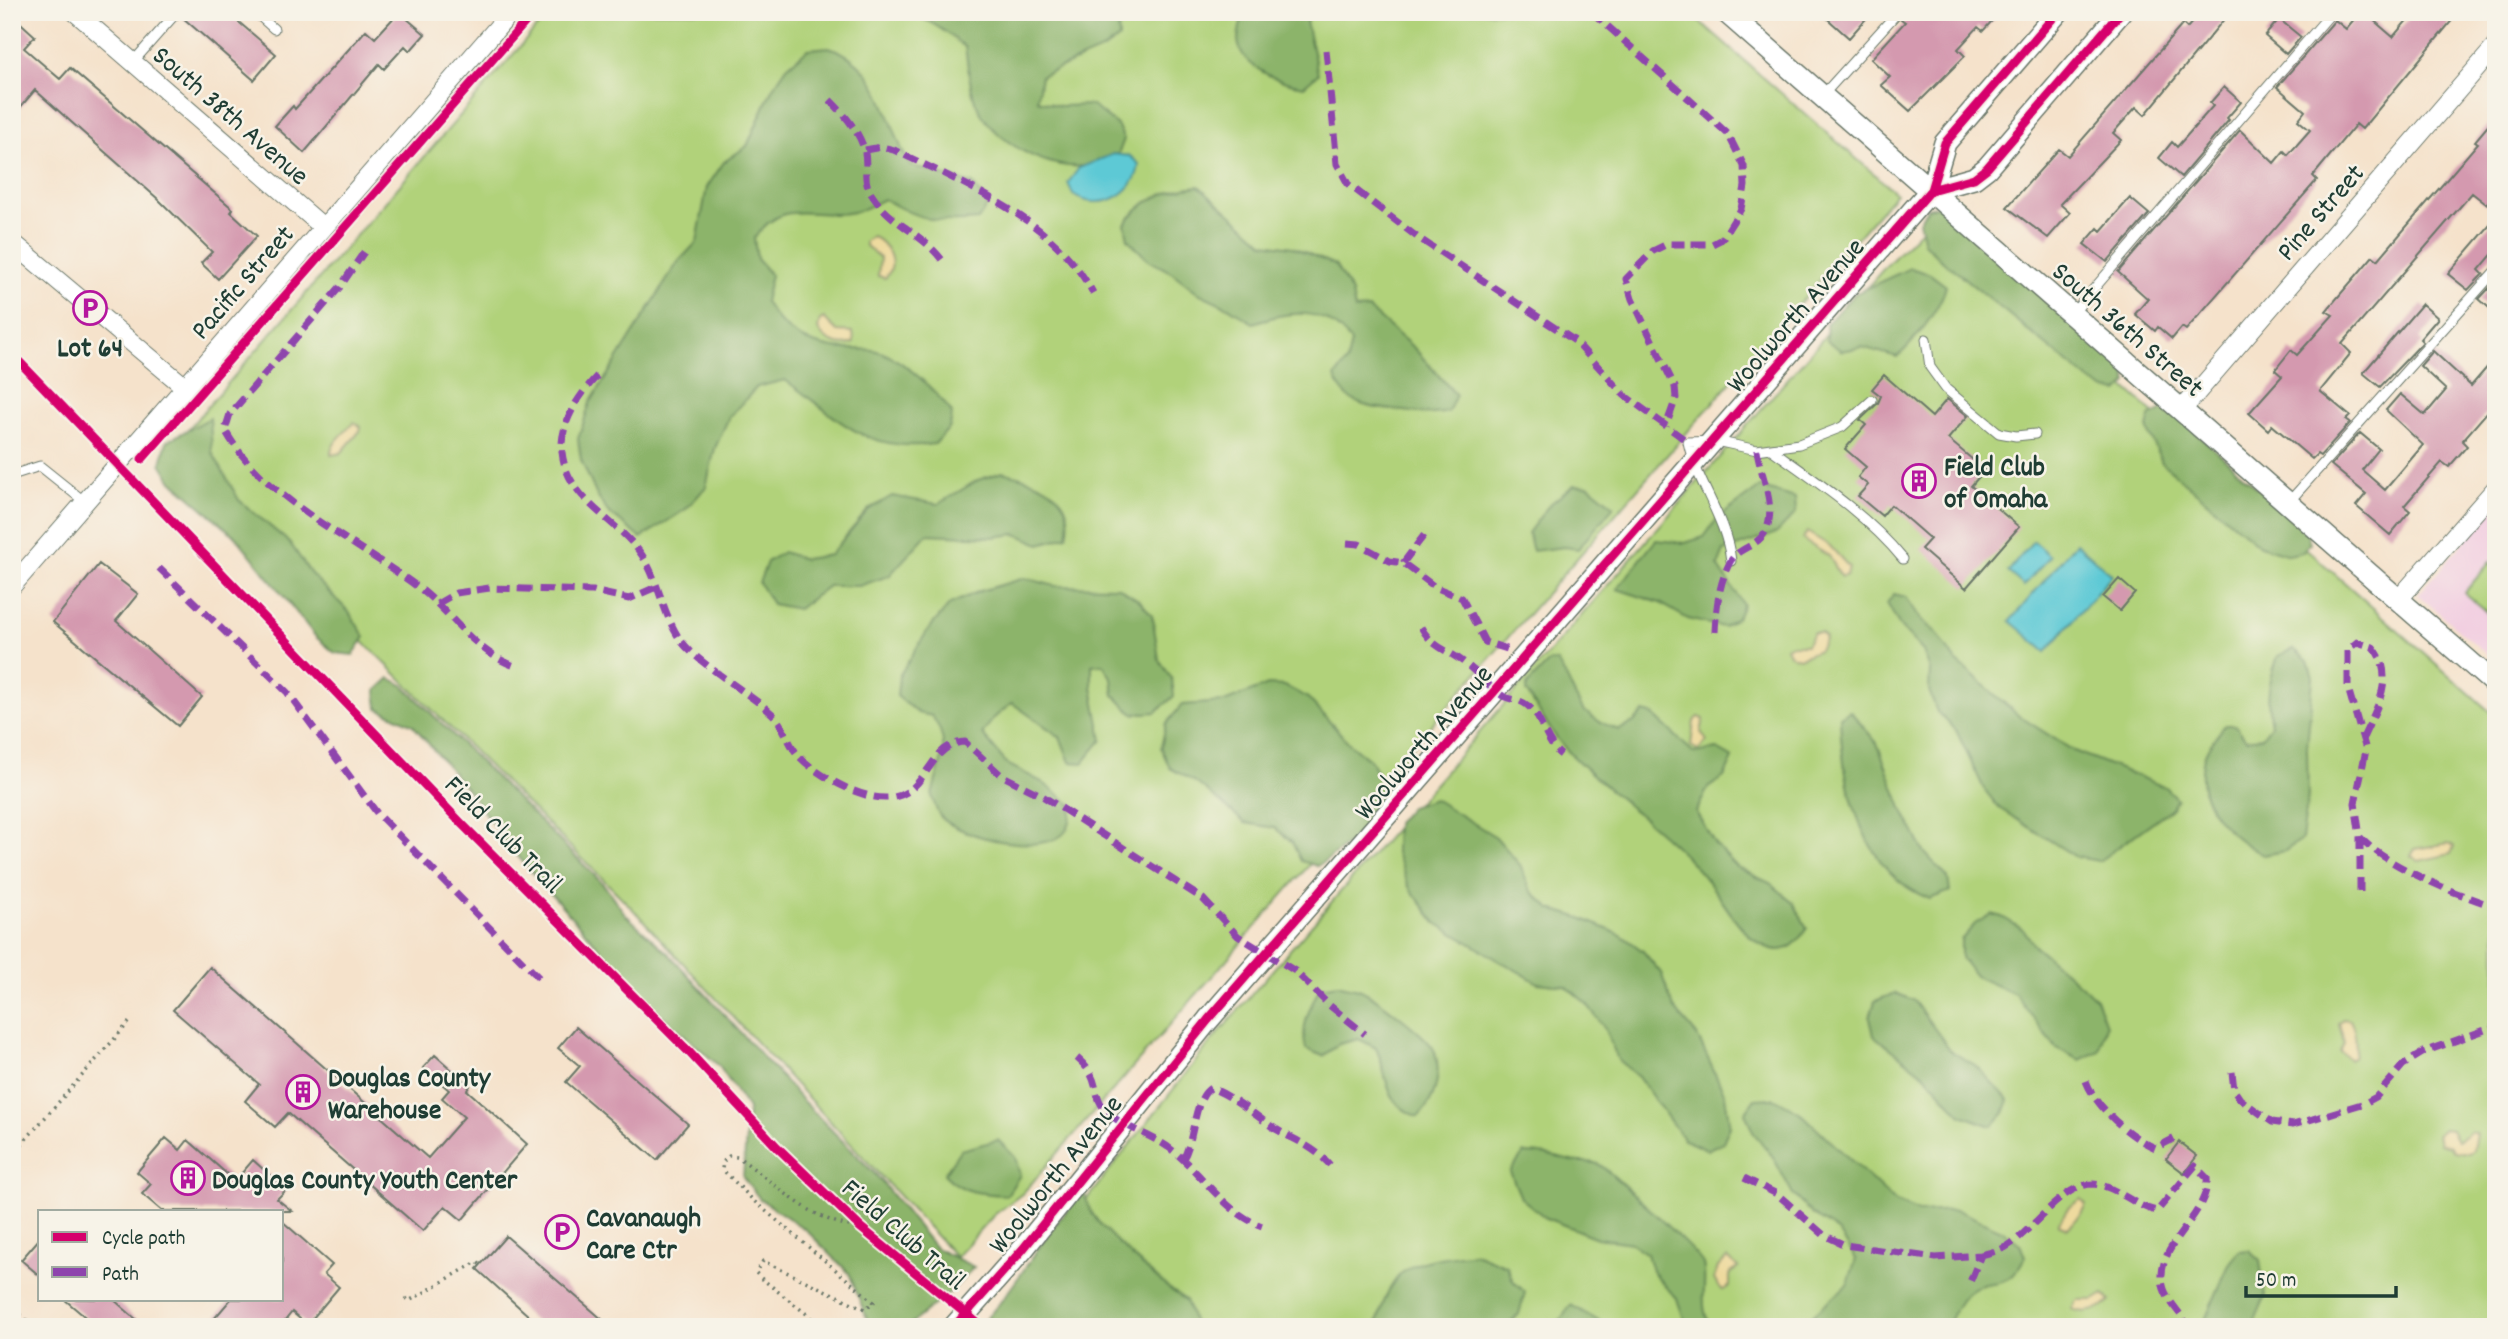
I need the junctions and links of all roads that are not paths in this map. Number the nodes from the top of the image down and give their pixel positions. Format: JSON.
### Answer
{"nodes":[{"id":1,"x":75,"y":12,"type":"edge"},
{"id":2,"x":177,"y":12,"type":"edge"},
{"id":3,"x":255,"y":12,"type":"edge"},
{"id":4,"x":510,"y":12,"type":"edge"},
{"id":5,"x":1726,"y":12,"type":"edge"},
{"id":6,"x":1898,"y":12,"type":"edge"},
{"id":7,"x":2058,"y":12,"type":"edge"},
{"id":8,"x":2121,"y":12,"type":"edge"},
{"id":9,"x":2332,"y":12,"type":"edge"},
{"id":10,"x":274,"y":29,"type":"dead end"},
{"id":11,"x":2496,"y":46,"type":"edge"},
{"id":12,"x":133,"y":62,"type":"junction"},
{"id":13,"x":1822,"y":96,"type":"junction"},
{"id":14,"x":1931,"y":190,"type":"junction"},
{"id":15,"x":323,"y":227,"type":"junction"},
{"id":16,"x":12,"y":242,"type":"edge"},
{"id":17,"x":2496,"y":270,"type":"edge"},
{"id":18,"x":2072,"y":314,"type":"junction"},
{"id":19,"x":1926,"y":339,"type":"dead end"},
{"id":20,"x":185,"y":387,"type":"junction"},
{"id":21,"x":1872,"y":400,"type":"dead end"},
{"id":22,"x":2181,"y":411,"type":"junction"},
{"id":23,"x":2035,"y":434,"type":"dead end"},
{"id":24,"x":1716,"y":441,"type":"junction"},
{"id":25,"x":1771,"y":449,"type":"junction"},
{"id":26,"x":1693,"y":466,"type":"junction"},
{"id":27,"x":12,"y":475,"type":"edge"},
{"id":28,"x":2496,"y":488,"type":"edge"},
{"id":29,"x":85,"y":502,"type":"junction"},
{"id":30,"x":2287,"y":504,"type":"junction"},
{"id":31,"x":1903,"y":559,"type":"dead end"},
{"id":32,"x":1731,"y":561,"type":"dead end"},
{"id":33,"x":12,"y":586,"type":"edge"},
{"id":34,"x":2398,"y":600,"type":"junction"},
{"id":35,"x":2496,"y":685,"type":"edge"},
{"id":36,"x":954,"y":1327,"type":"edge"}],
"edges":[{"from":1,"to":12,"type":"street","name":"South 38th Avenue"},
{"from":2,"to":12,"type":"lane"},
{"from":3,"to":10,"type":"lane"},
{"from":4,"to":15,"type":"street","name":"Pacific Street"},
{"from":5,"to":13,"type":"street","name":"South 36th Street"},
{"from":6,"to":13,"type":"lane"},
{"from":7,"to":14,"type":"street","name":"Woolworth Avenue"},
{"from":8,"to":14,"type":"street"},
{"from":9,"to":18,"type":"lane"},
{"from":11,"to":22,"type":"street","name":"Pine Street"},
{"from":12,"to":15,"type":"street","name":"South 38th Avenue"},
{"from":13,"to":14,"type":"street","name":"South 36th Street"},
{"from":14,"to":18,"type":"street","name":"South 36th Street"},
{"from":14,"to":24,"type":"street","name":"Woolworth Avenue"},
{"from":15,"to":20,"type":"street","name":"Pacific Street"},
{"from":16,"to":20,"type":"street"},
{"from":17,"to":30,"type":"lane"},
{"from":18,"to":22,"type":"street","name":"South 36th Street"},
{"from":19,"to":23,"type":"lane"},
{"from":20,"to":29,"type":"street","name":"Pacific Street"},
{"from":21,"to":25,"type":"lane"},
{"from":22,"to":30,"type":"street","name":"South 36th Street"},
{"from":24,"to":25,"type":"lane"},
{"from":24,"to":26,"type":"street","name":"Woolworth Avenue"},
{"from":25,"to":31,"type":"lane"},
{"from":26,"to":32,"type":"lane"},
{"from":26,"to":36,"type":"street","name":"Woolworth Avenue"},
{"from":27,"to":29,"type":"lane"},
{"from":28,"to":34,"type":"street"},
{"from":29,"to":33,"type":"street","name":"Pacific Street"},
{"from":30,"to":34,"type":"street","name":"South 36th Street"},
{"from":34,"to":35,"type":"street","name":"South 36th Street"}]}
